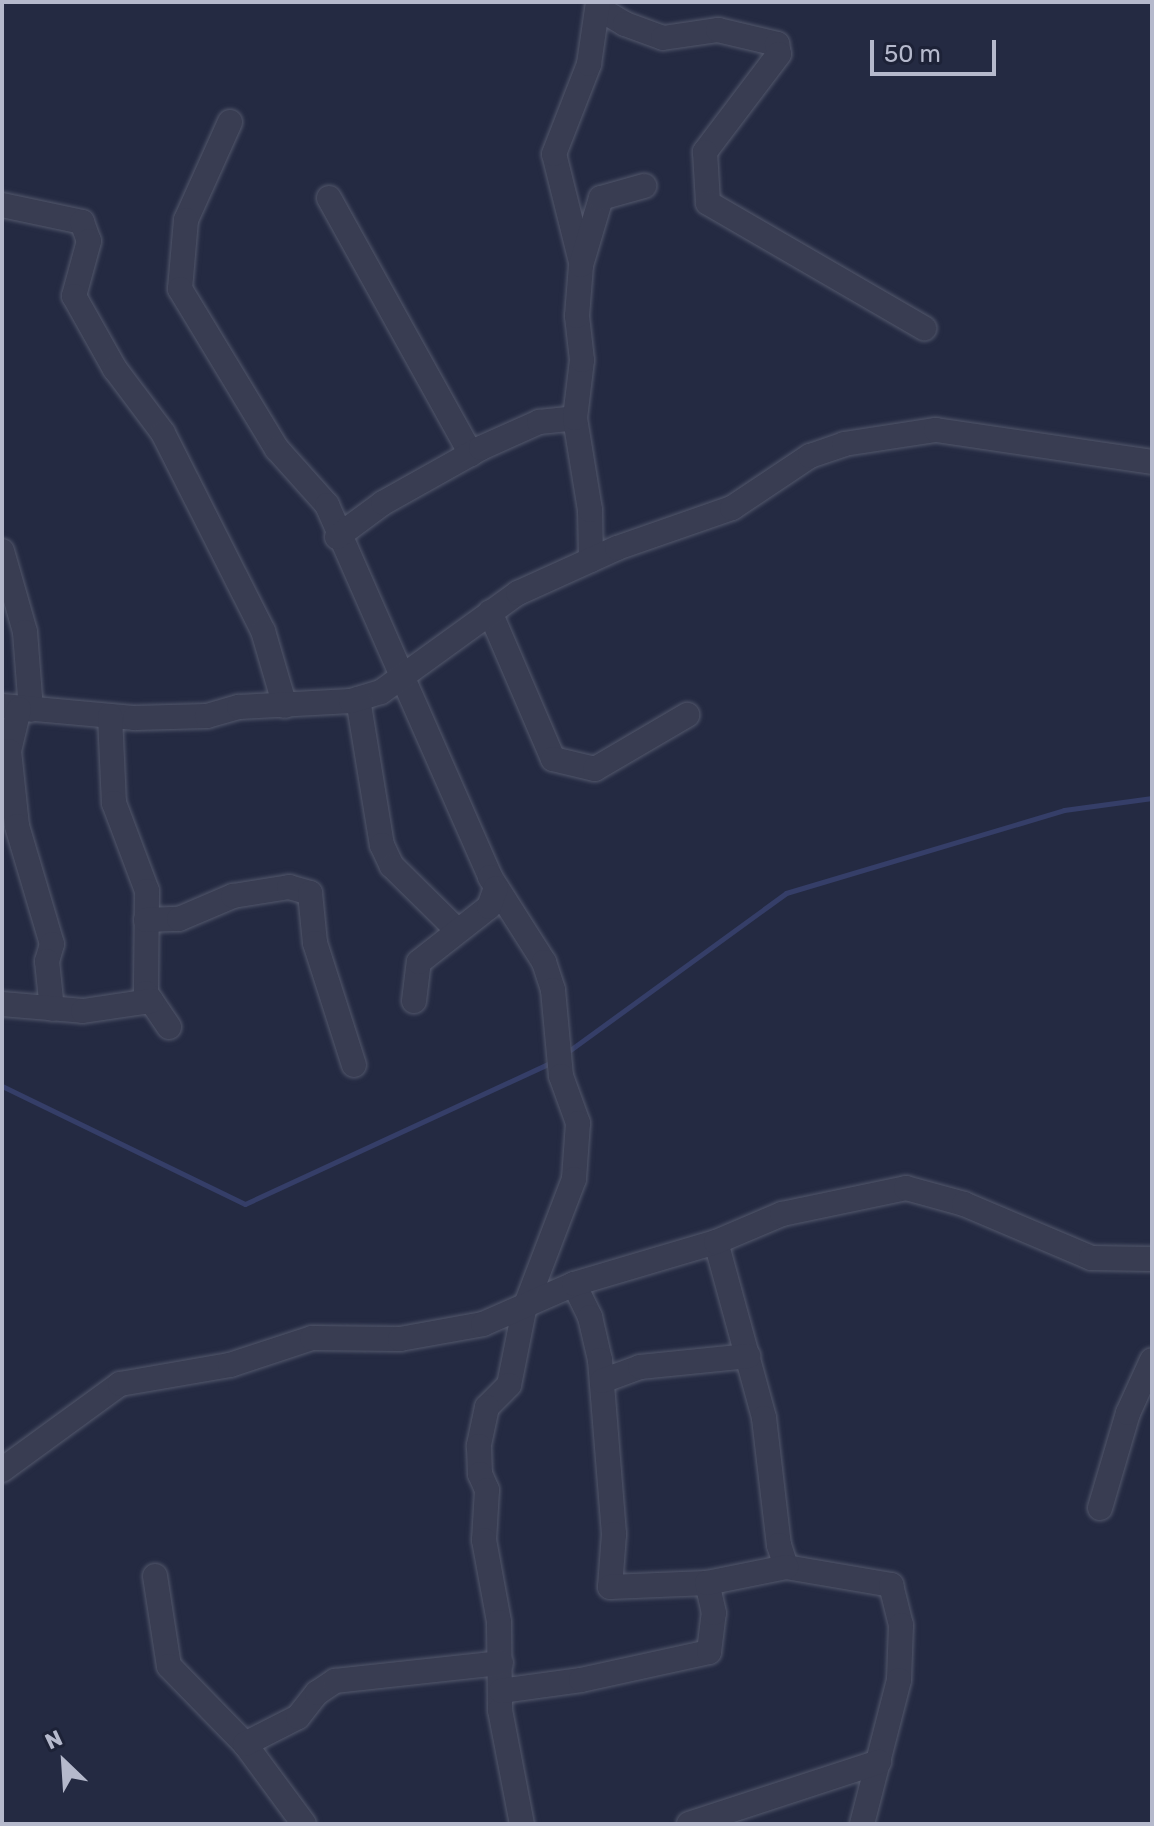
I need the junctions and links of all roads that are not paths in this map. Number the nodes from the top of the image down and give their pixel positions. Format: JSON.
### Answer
{"nodes":[{"id":1,"x":599,"y":2,"type":"edge"},
{"id":2,"x":230,"y":122,"type":"dead end"},
{"id":3,"x":644,"y":186,"type":"dead end"},
{"id":4,"x":329,"y":198,"type":"dead end"},
{"id":5,"x":2,"y":205,"type":"edge"},
{"id":6,"x":581,"y":265,"type":"junction"},
{"id":7,"x":924,"y":328,"type":"dead end"},
{"id":8,"x":575,"y":418,"type":"junction"},
{"id":9,"x":471,"y":454,"type":"junction"},
{"id":10,"x":1152,"y":462,"type":"edge"},
{"id":11,"x":337,"y":537,"type":"junction"},
{"id":12,"x":2,"y":551,"type":"edge"},
{"id":13,"x":591,"y":560,"type":"junction"},
{"id":14,"x":490,"y":612,"type":"junction"},
{"id":15,"x":400,"y":677,"type":"junction"},
{"id":16,"x":358,"y":699,"type":"junction"},
{"id":17,"x":285,"y":706,"type":"junction"},
{"id":18,"x":17,"y":709,"type":"edge"},
{"id":19,"x":687,"y":715,"type":"dead end"},
{"id":20,"x":110,"y":716,"type":"junction"},
{"id":21,"x":496,"y":888,"type":"junction"},
{"id":22,"x":146,"y":920,"type":"junction"},
{"id":23,"x":457,"y":930,"type":"junction"},
{"id":24,"x":151,"y":1001,"type":"junction"},
{"id":25,"x":414,"y":1001,"type":"dead end"},
{"id":26,"x":2,"y":1004,"type":"edge"},
{"id":27,"x":52,"y":1009,"type":"junction"},
{"id":28,"x":169,"y":1027,"type":"dead end"},
{"id":29,"x":354,"y":1065,"type":"dead end"},
{"id":30,"x":716,"y":1242,"type":"junction"},
{"id":31,"x":1149,"y":1260,"type":"edge"},
{"id":32,"x":574,"y":1284,"type":"junction"},
{"id":33,"x":524,"y":1310,"type":"junction"},
{"id":34,"x":748,"y":1356,"type":"junction"},
{"id":35,"x":1152,"y":1360,"type":"edge"},
{"id":36,"x":602,"y":1381,"type":"junction"},
{"id":37,"x":2,"y":1470,"type":"edge"},
{"id":38,"x":1100,"y":1508,"type":"dead end"},
{"id":39,"x":786,"y":1567,"type":"junction"},
{"id":40,"x":155,"y":1576,"type":"dead end"},
{"id":41,"x":707,"y":1583,"type":"junction"},
{"id":42,"x":501,"y":1663,"type":"junction"},
{"id":43,"x":501,"y":1691,"type":"junction"},
{"id":44,"x":245,"y":1744,"type":"junction"},
{"id":45,"x":879,"y":1762,"type":"junction"},
{"id":46,"x":304,"y":1824,"type":"edge"},
{"id":47,"x":522,"y":1824,"type":"edge"},
{"id":48,"x":693,"y":1824,"type":"edge"},
{"id":49,"x":862,"y":1824,"type":"edge"}],
"edges":[{"from":1,"to":6,"type":"street"},
{"from":1,"to":7,"type":"street"},
{"from":2,"to":11,"type":"street"},
{"from":3,"to":6,"type":"street"},
{"from":4,"to":9,"type":"street"},
{"from":5,"to":17,"type":"street"},
{"from":6,"to":8,"type":"street"},
{"from":8,"to":9,"type":"street"},
{"from":8,"to":13,"type":"street"},
{"from":9,"to":11,"type":"street"},
{"from":10,"to":13,"type":"street"},
{"from":11,"to":15,"type":"street"},
{"from":12,"to":18,"type":"street"},
{"from":13,"to":14,"type":"street"},
{"from":14,"to":15,"type":"street"},
{"from":14,"to":19,"type":"street"},
{"from":15,"to":16,"type":"street"},
{"from":15,"to":21,"type":"street"},
{"from":16,"to":17,"type":"street"},
{"from":16,"to":23,"type":"street"},
{"from":17,"to":20,"type":"street"},
{"from":18,"to":20,"type":"street"},
{"from":18,"to":27,"type":"street"},
{"from":20,"to":22,"type":"street"},
{"from":21,"to":23,"type":"street"},
{"from":21,"to":33,"type":"street"},
{"from":22,"to":24,"type":"street"},
{"from":22,"to":29,"type":"street"},
{"from":23,"to":25,"type":"street"},
{"from":24,"to":27,"type":"street"},
{"from":24,"to":28,"type":"street"},
{"from":26,"to":27,"type":"street"},
{"from":30,"to":31,"type":"street"},
{"from":30,"to":32,"type":"street"},
{"from":30,"to":34,"type":"street"},
{"from":32,"to":33,"type":"street"},
{"from":32,"to":36,"type":"street"},
{"from":33,"to":37,"type":"street"},
{"from":33,"to":42,"type":"street"},
{"from":34,"to":36,"type":"street"},
{"from":34,"to":39,"type":"street"},
{"from":35,"to":38,"type":"street"},
{"from":36,"to":41,"type":"street"},
{"from":39,"to":41,"type":"street"},
{"from":39,"to":45,"type":"street"},
{"from":40,"to":44,"type":"street"},
{"from":41,"to":43,"type":"street"},
{"from":42,"to":43,"type":"street"},
{"from":42,"to":44,"type":"street"},
{"from":43,"to":47,"type":"street"},
{"from":44,"to":46,"type":"street"},
{"from":45,"to":48,"type":"street"},
{"from":45,"to":49,"type":"street"}]}
